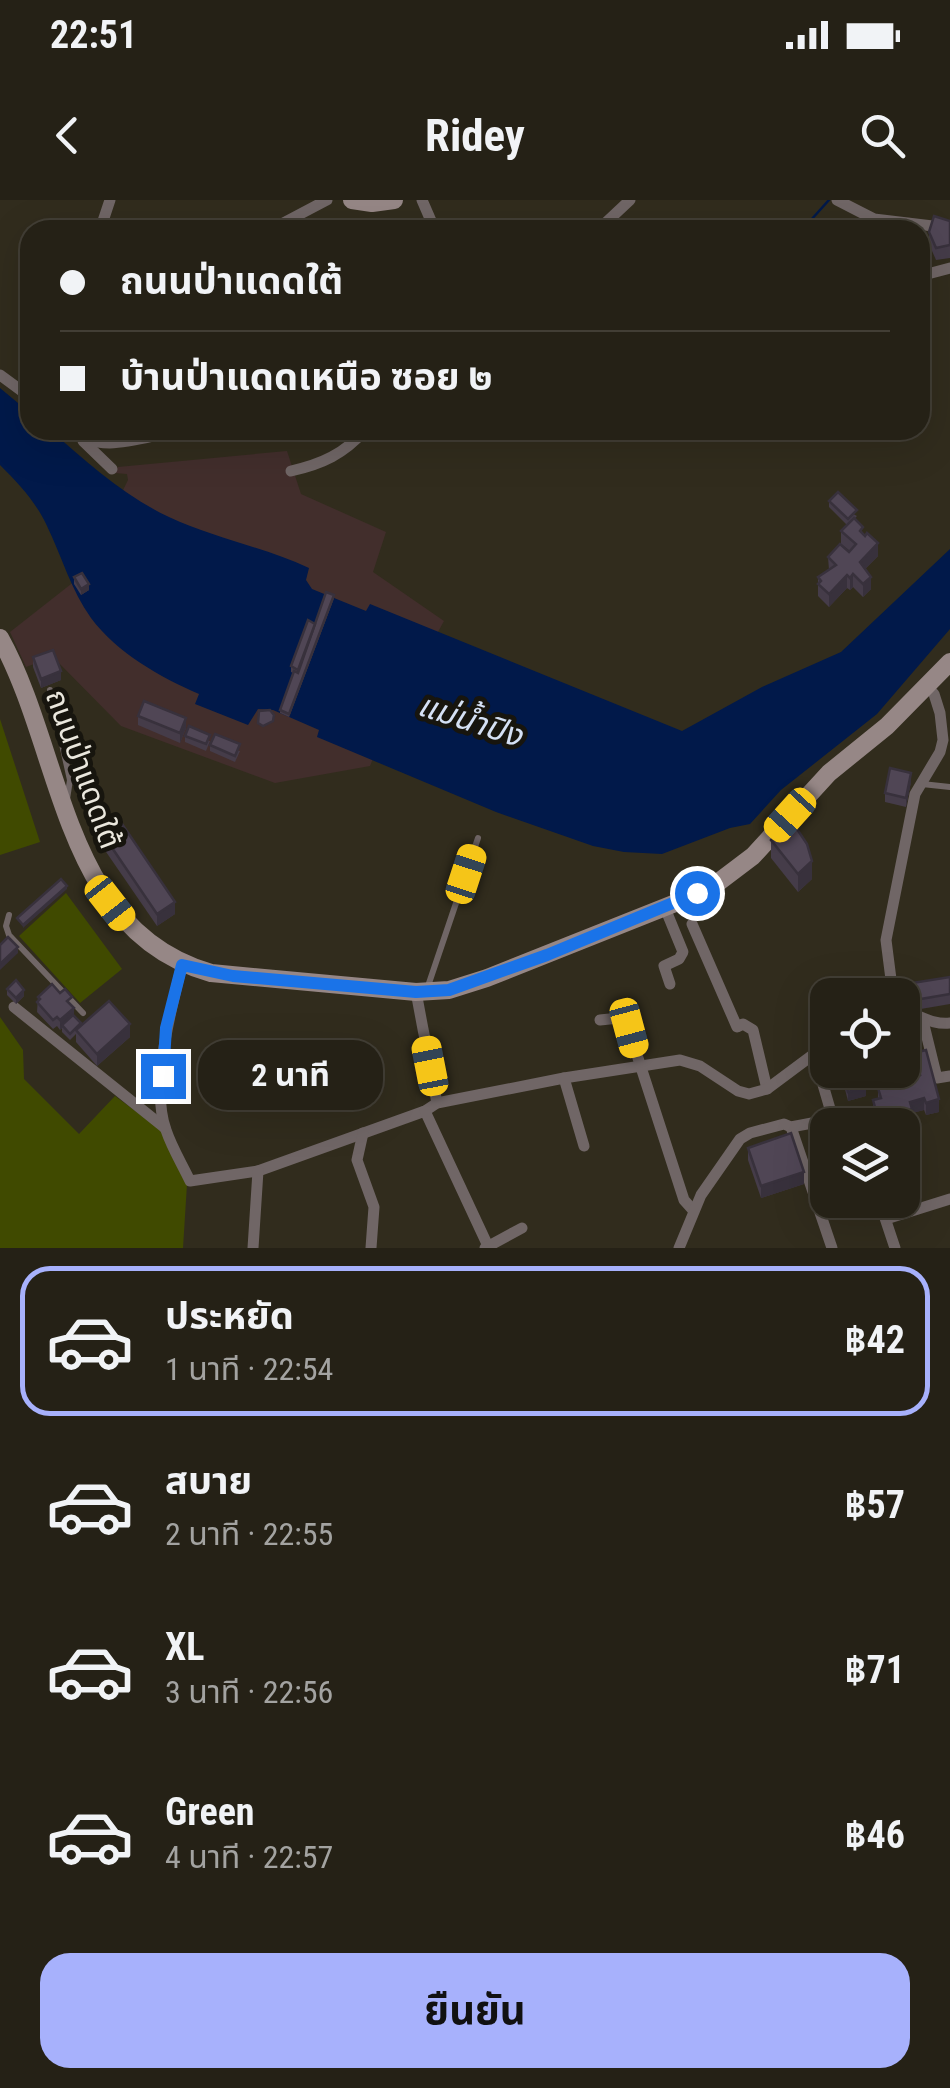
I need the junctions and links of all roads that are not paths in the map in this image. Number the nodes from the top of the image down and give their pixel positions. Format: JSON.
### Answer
{"nodes":[{"id":1,"x":327,"y":200,"type":"edge"},
{"id":2,"x":352,"y":200,"type":"edge"},
{"id":3,"x":394,"y":200,"type":"edge"},
{"id":4,"x":630,"y":200,"type":"edge"},
{"id":5,"x":838,"y":200,"type":"edge"},
{"id":6,"x":312,"y":204,"type":"edge"},
{"id":7,"x":286,"y":220,"type":"edge"},
{"id":8,"x":609,"y":220,"type":"edge"},
{"id":9,"x":882,"y":220,"type":"edge"},
{"id":10,"x":82,"y":440,"type":"joint"},
{"id":11,"x":132,"y":440,"type":"edge"},
{"id":12,"x":355,"y":440,"type":"edge"},
{"id":13,"x":112,"y":470,"type":"dead end"},
{"id":14,"x":291,"y":471,"type":"dead end"},
{"id":15,"x":0,"y":638,"type":"edge"},
{"id":16,"x":6,"y":662,"type":"edge"},
{"id":17,"x":950,"y":662,"type":"edge"},
{"id":18,"x":927,"y":686,"type":"junction"},
{"id":19,"x":50,"y":690,"type":"dead end"},
{"id":20,"x":920,"y":784,"type":"junction"},
{"id":21,"x":950,"y":788,"type":"edge"},
{"id":22,"x":66,"y":810,"type":"junction"},
{"id":23,"x":478,"y":838,"type":"dead end"},
{"id":24,"x":666,"y":908,"type":"junction"},
{"id":25,"x":9,"y":916,"type":"dead end"},
{"id":26,"x":692,"y":924,"type":"dead end"},
{"id":27,"x":182,"y":965,"type":"junction"},
{"id":28,"x":891,"y":978,"type":"edge"},
{"id":29,"x":670,"y":984,"type":"dead end"},
{"id":30,"x":421,"y":992,"type":"junction"},
{"id":31,"x":14,"y":1007,"type":"edge"},
{"id":32,"x":83,"y":1013,"type":"dead end"},
{"id":33,"x":920,"y":1018,"type":"edge"},
{"id":34,"x":600,"y":1020,"type":"dead end"},
{"id":35,"x":923,"y":1021,"type":"junction"},
{"id":36,"x":950,"y":1023,"type":"edge"},
{"id":37,"x":810,"y":1057,"type":"edge"},
{"id":38,"x":639,"y":1066,"type":"junction"},
{"id":39,"x":950,"y":1076,"type":"edge"},
{"id":40,"x":564,"y":1078,"type":"junction"},
{"id":41,"x":766,"y":1088,"type":"junction"},
{"id":42,"x":437,"y":1103,"type":"junction"},
{"id":43,"x":425,"y":1111,"type":"junction"},
{"id":44,"x":810,"y":1124,"type":"edge"},
{"id":45,"x":788,"y":1125,"type":"junction"},
{"id":46,"x":165,"y":1128,"type":"junction"},
{"id":47,"x":363,"y":1133,"type":"junction"},
{"id":48,"x":584,"y":1146,"type":"dead end"},
{"id":49,"x":258,"y":1171,"type":"junction"},
{"id":50,"x":950,"y":1199,"type":"edge"},
{"id":51,"x":693,"y":1210,"type":"junction"},
{"id":52,"x":886,"y":1220,"type":"joint"},
{"id":53,"x":522,"y":1228,"type":"dead end"},
{"id":54,"x":487,"y":1247,"type":"edge"},
{"id":55,"x":253,"y":1248,"type":"edge"},
{"id":56,"x":370,"y":1248,"type":"edge"},
{"id":57,"x":678,"y":1248,"type":"edge"},
{"id":58,"x":832,"y":1248,"type":"edge"},
{"id":59,"x":895,"y":1248,"type":"edge"}],
"edges":[{"from":1,"to":6,"type":"street"},
{"from":2,"to":3,"type":"street"},
{"from":4,"to":8,"type":"street"},
{"from":5,"to":9,"type":"street"},
{"from":6,"to":7,"type":"street"},
{"from":10,"to":11,"type":"street"},
{"from":10,"to":13,"type":"street"},
{"from":12,"to":14,"type":"street"},
{"from":15,"to":16,"type":"street","name":"ถนนป่าแดดใต้"},
{"from":16,"to":22,"type":"street","name":"ถนนป่าแดดใต้"},
{"from":17,"to":18,"type":"street","name":"ถนนป่าแดดใต้"},
{"from":18,"to":20,"type":"street"},
{"from":18,"to":24,"type":"street","name":"ถนนป่าแดดใต้"},
{"from":19,"to":22,"type":"lane"},
{"from":20,"to":21,"type":"lane"},
{"from":20,"to":28,"type":"street"},
{"from":22,"to":27,"type":"street","name":"ถนนป่าแดดใต้"},
{"from":23,"to":30,"type":"lane"},
{"from":24,"to":29,"type":"street"},
{"from":24,"to":30,"type":"street","name":"ถนนป่าแดดใต้"},
{"from":25,"to":32,"type":"lane"},
{"from":26,"to":41,"type":"street"},
{"from":27,"to":30,"type":"street","name":"ถนนป่าแดดใต้"},
{"from":27,"to":46,"type":"street"},
{"from":30,"to":42,"type":"street"},
{"from":31,"to":46,"type":"street"},
{"from":33,"to":35,"type":"street"},
{"from":34,"to":38,"type":"street"},
{"from":35,"to":36,"type":"street"},
{"from":35,"to":39,"type":"street"},
{"from":37,"to":41,"type":"street"},
{"from":38,"to":40,"type":"street"},
{"from":38,"to":41,"type":"street"},
{"from":38,"to":51,"type":"street"},
{"from":40,"to":42,"type":"street"},
{"from":40,"to":48,"type":"street"},
{"from":42,"to":43,"type":"street"},
{"from":43,"to":47,"type":"street"},
{"from":43,"to":54,"type":"street"},
{"from":44,"to":45,"type":"street"},
{"from":45,"to":51,"type":"street"},
{"from":45,"to":58,"type":"street"},
{"from":46,"to":49,"type":"street"},
{"from":47,"to":49,"type":"street"},
{"from":47,"to":56,"type":"street"},
{"from":49,"to":55,"type":"street"},
{"from":50,"to":52,"type":"street"},
{"from":51,"to":57,"type":"street"},
{"from":52,"to":59,"type":"street"},
{"from":53,"to":54,"type":"street"}]}
